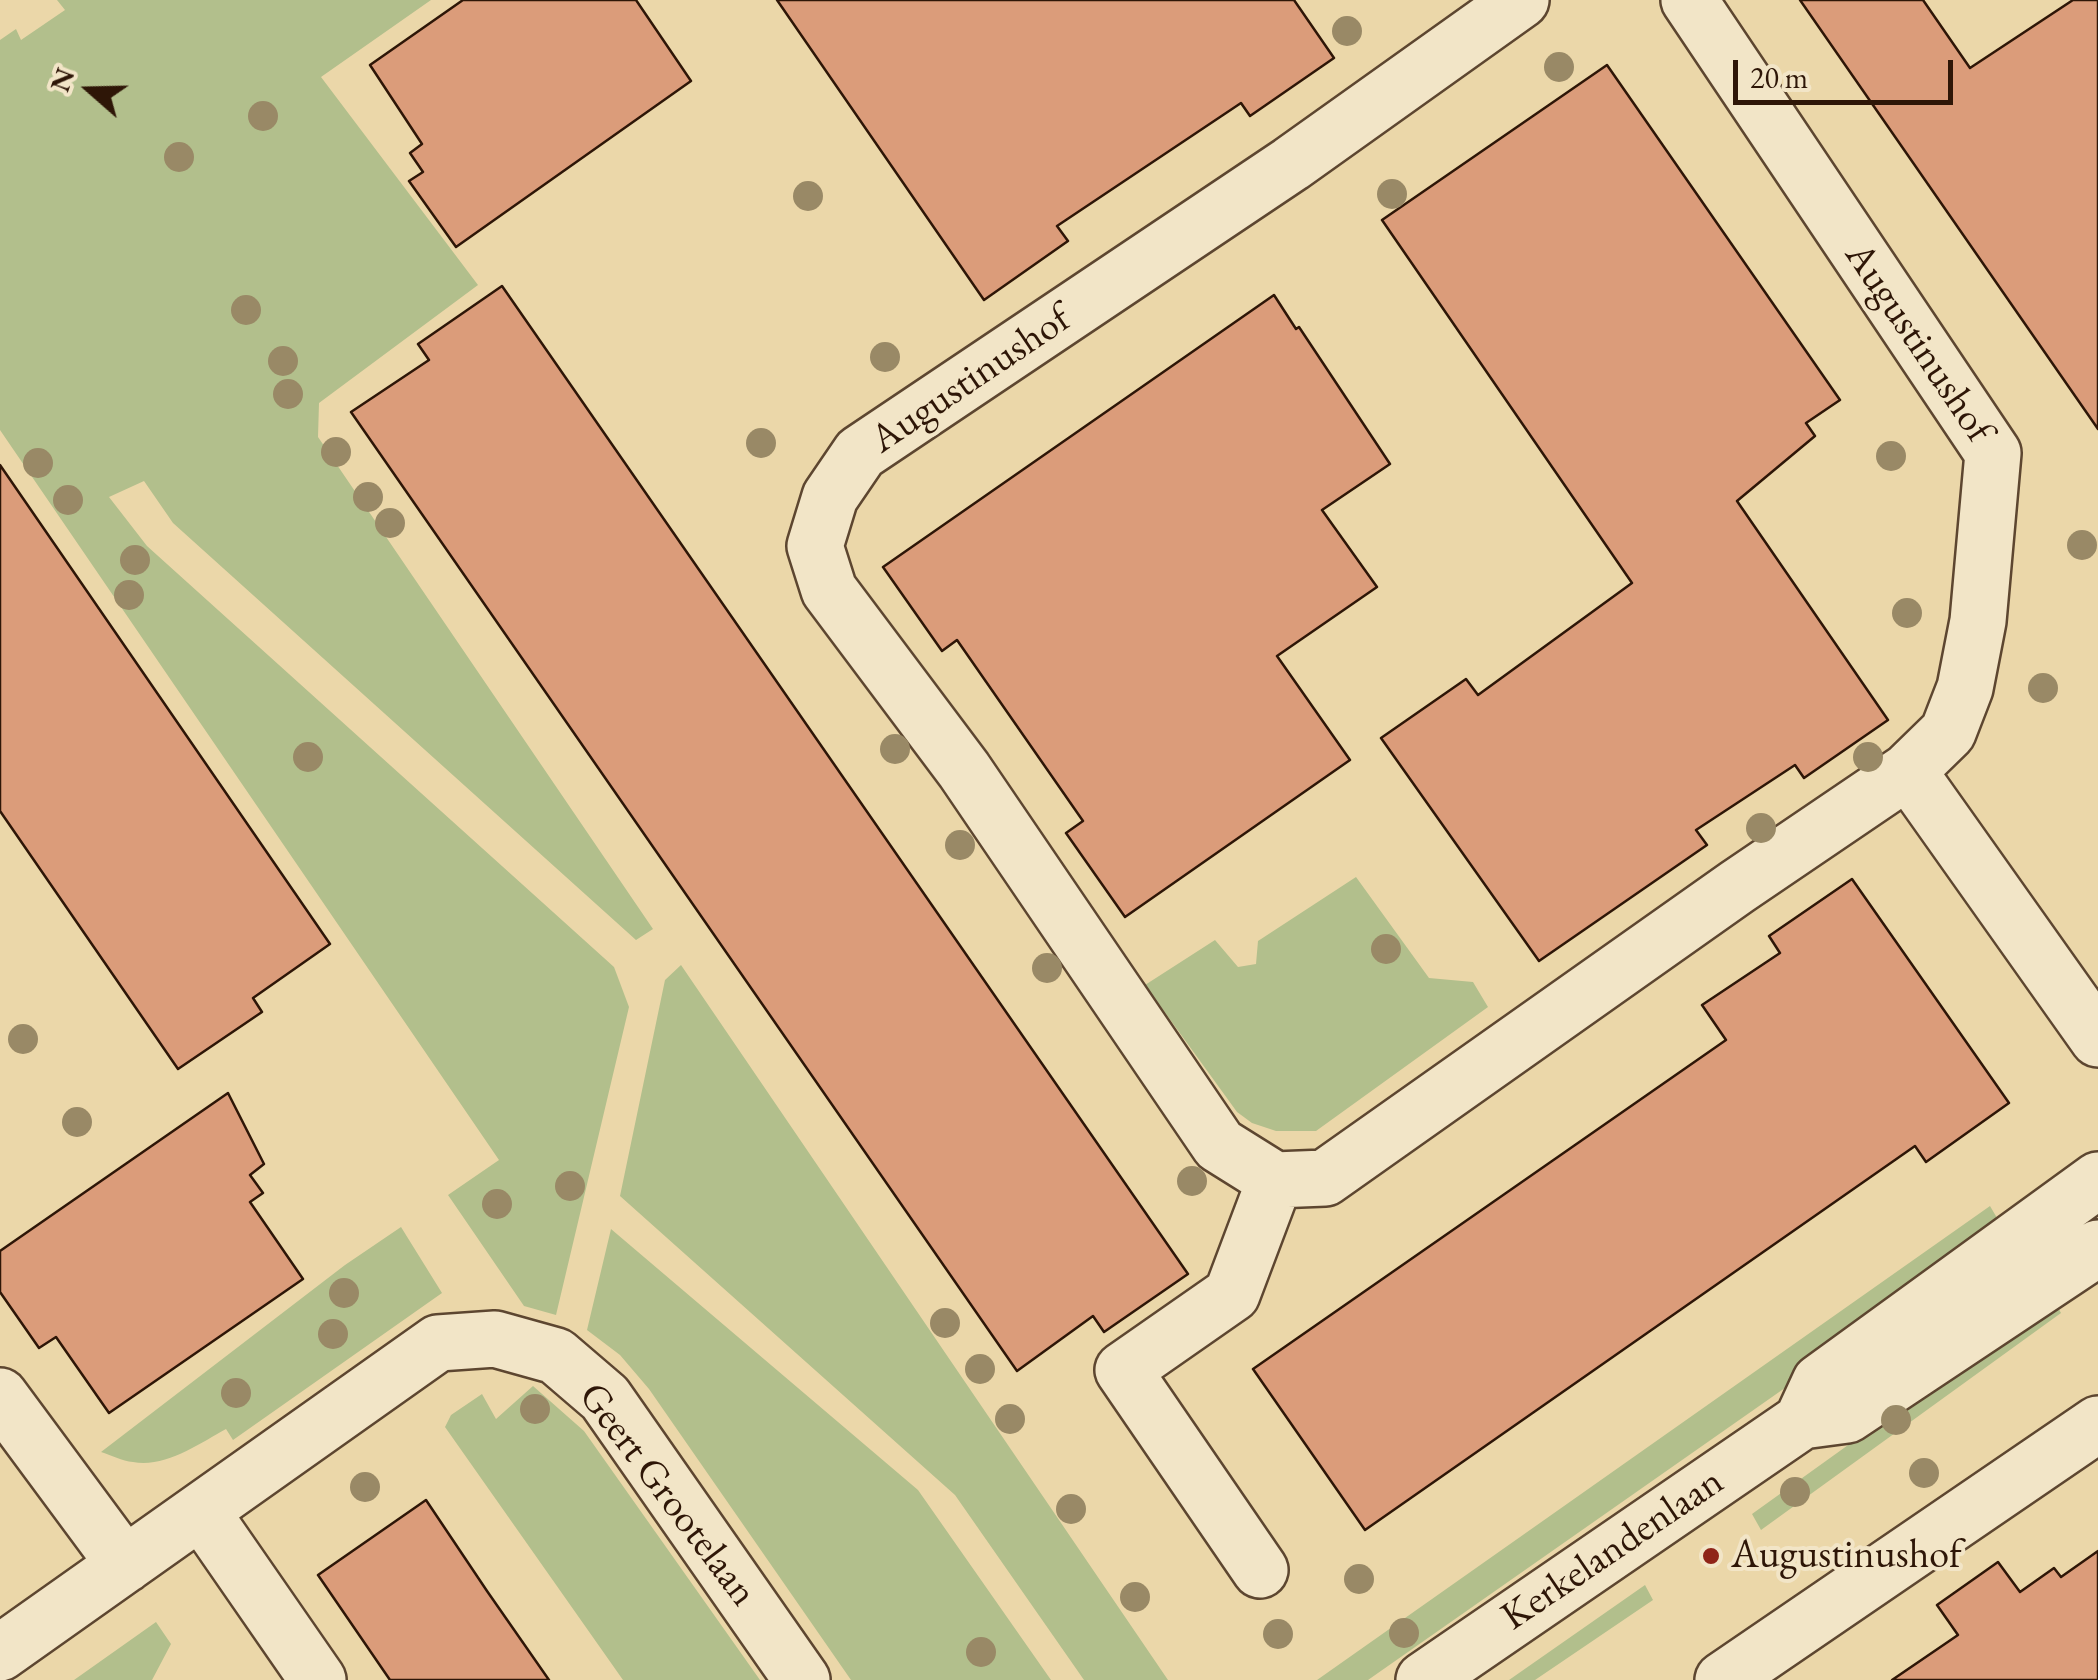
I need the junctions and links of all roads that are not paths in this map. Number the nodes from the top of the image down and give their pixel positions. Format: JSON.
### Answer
{"nodes":[{"id":1,"x":1521,"y":0,"type":"edge"},
{"id":2,"x":1689,"y":0,"type":"edge"},
{"id":3,"x":1908,"y":771,"type":"junction"},
{"id":4,"x":2098,"y":1039,"type":"edge"},
{"id":5,"x":1274,"y":1180,"type":"junction"},
{"id":6,"x":2098,"y":1180,"type":"edge"},
{"id":7,"x":2098,"y":1248,"type":"edge"},
{"id":8,"x":0,"y":1396,"type":"edge"},
{"id":9,"x":1802,"y":1421,"type":"junction"},
{"id":10,"x":2098,"y":1424,"type":"edge"},
{"id":11,"x":201,"y":1510,"type":"junction"},
{"id":12,"x":125,"y":1566,"type":"junction"},
{"id":13,"x":1260,"y":1570,"type":"dead end"},
{"id":14,"x":0,"y":1653,"type":"edge"},
{"id":15,"x":318,"y":1680,"type":"edge"},
{"id":16,"x":802,"y":1680,"type":"edge"},
{"id":17,"x":1424,"y":1680,"type":"edge"},
{"id":18,"x":1722,"y":1680,"type":"edge"}],
"edges":[{"from":1,"to":5,"type":"street","name":"Augustinushof"},
{"from":2,"to":3,"type":"street","name":"Augustinushof"},
{"from":3,"to":4,"type":"street"},
{"from":3,"to":5,"type":"street","name":"Augustinushof"},
{"from":5,"to":13,"type":"street"},
{"from":6,"to":9,"type":"street","name":"Kerkelandenlaan"},
{"from":7,"to":9,"type":"street","name":"Kerkelandenlaan"},
{"from":8,"to":12,"type":"street"},
{"from":9,"to":17,"type":"street","name":"Kerkelandenlaan"},
{"from":10,"to":18,"type":"street"},
{"from":11,"to":12,"type":"street","name":"Geert Grootelaan"},
{"from":11,"to":15,"type":"street"},
{"from":11,"to":16,"type":"street","name":"Geert Grootelaan"},
{"from":12,"to":14,"type":"street","name":"Geert Grootelaan"}]}
